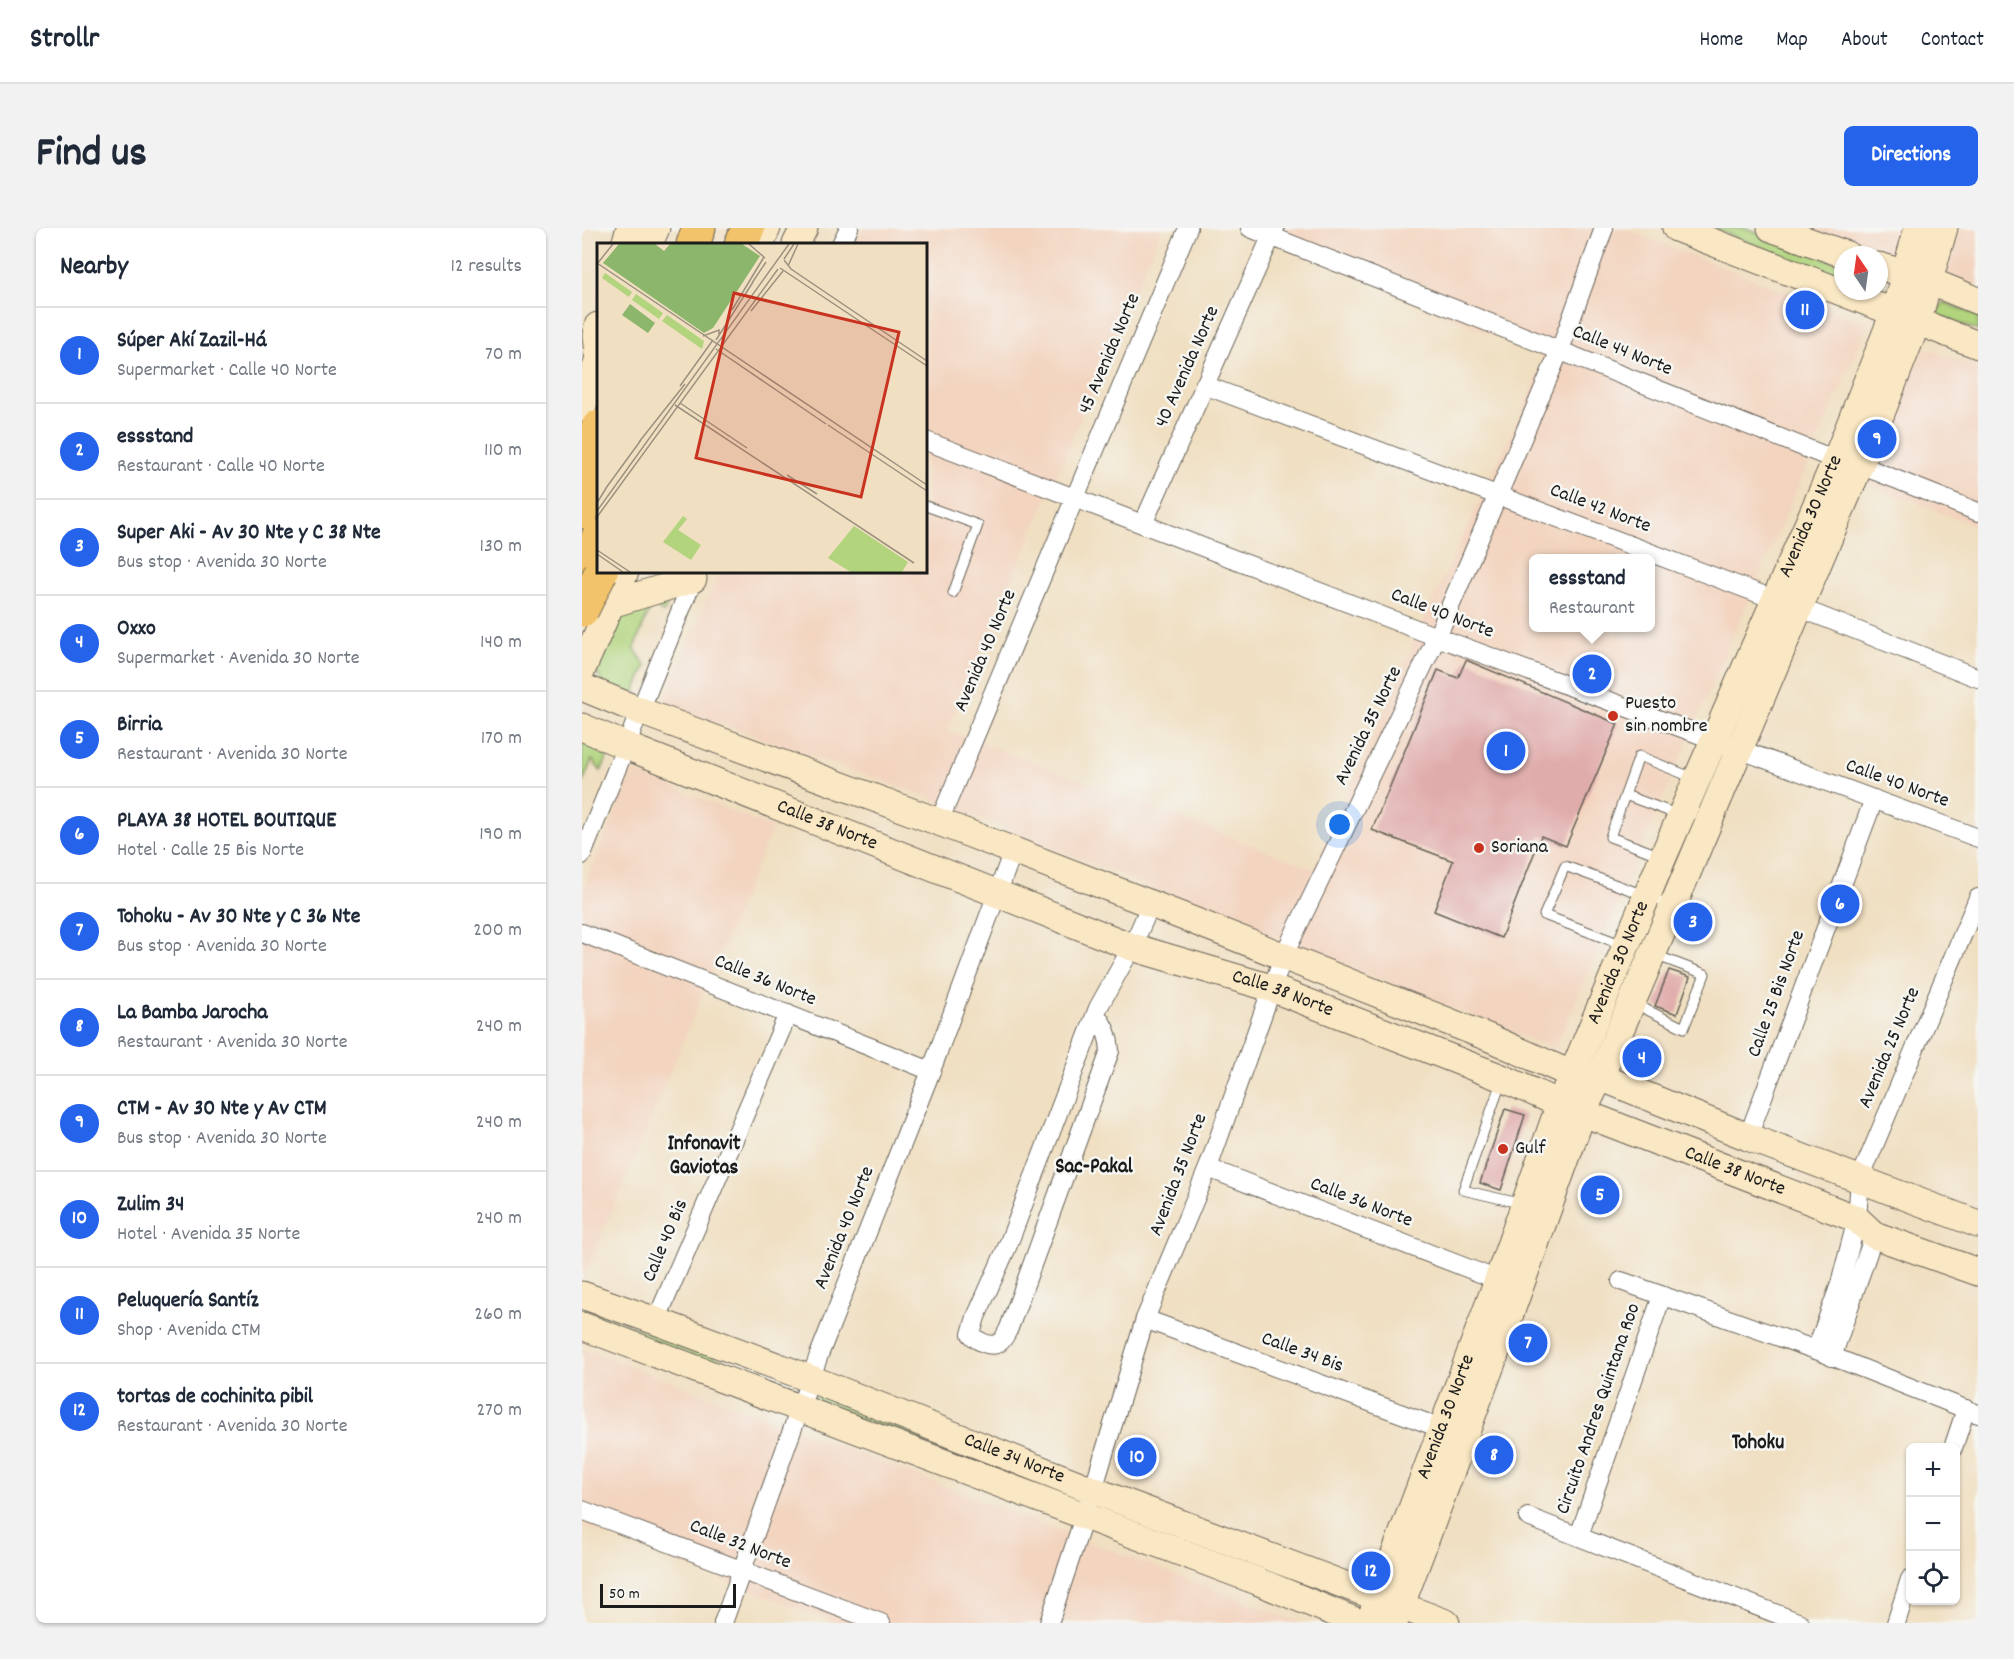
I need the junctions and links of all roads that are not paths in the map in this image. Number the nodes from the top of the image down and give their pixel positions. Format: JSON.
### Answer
{"nodes":[{"id":1,"x":630,"y":228,"type":"edge"},
{"id":2,"x":656,"y":228,"type":"edge"},
{"id":3,"x":678,"y":228,"type":"edge"},
{"id":4,"x":699,"y":228,"type":"edge"},
{"id":5,"x":724,"y":228,"type":"edge"},
{"id":6,"x":748,"y":228,"type":"edge"},
{"id":7,"x":767,"y":228,"type":"edge"},
{"id":8,"x":804,"y":228,"type":"edge"},
{"id":9,"x":849,"y":228,"type":"edge"},
{"id":10,"x":1188,"y":228,"type":"edge"},
{"id":11,"x":1250,"y":228,"type":"edge"},
{"id":12,"x":1604,"y":228,"type":"edge"},
{"id":13,"x":1676,"y":228,"type":"edge"},
{"id":14,"x":1771,"y":228,"type":"edge"},
{"id":15,"x":1918,"y":228,"type":"edge"},
{"id":16,"x":1944,"y":228,"type":"edge"},
{"id":17,"x":1273,"y":232,"type":"edge"},
{"id":18,"x":625,"y":243,"type":"edge"},
{"id":19,"x":649,"y":243,"type":"edge"},
{"id":20,"x":672,"y":243,"type":"edge"},
{"id":21,"x":693,"y":243,"type":"edge"},
{"id":22,"x":717,"y":243,"type":"edge"},
{"id":23,"x":741,"y":243,"type":"edge"},
{"id":24,"x":760,"y":243,"type":"edge"},
{"id":25,"x":796,"y":243,"type":"edge"},
{"id":26,"x":842,"y":243,"type":"edge"},
{"id":27,"x":1834,"y":250,"type":"edge"},
{"id":28,"x":1888,"y":269,"type":"edge"},
{"id":29,"x":1917,"y":278,"type":"junction"},
{"id":30,"x":1978,"y":301,"type":"edge"},
{"id":31,"x":1905,"y":317,"type":"junction"},
{"id":32,"x":1978,"y":345,"type":"edge"},
{"id":33,"x":1560,"y":351,"type":"junction"},
{"id":34,"x":597,"y":365,"type":"edge"},
{"id":35,"x":1204,"y":385,"type":"junction"},
{"id":36,"x":582,"y":408,"type":"edge"},
{"id":37,"x":597,"y":431,"type":"edge"},
{"id":38,"x":927,"y":441,"type":"edge"},
{"id":39,"x":1848,"y":463,"type":"junction"},
{"id":40,"x":582,"y":469,"type":"edge"},
{"id":41,"x":597,"y":475,"type":"edge"},
{"id":42,"x":1498,"y":495,"type":"junction"},
{"id":43,"x":1075,"y":498,"type":"junction"},
{"id":44,"x":927,"y":506,"type":"edge"},
{"id":45,"x":582,"y":512,"type":"edge"},
{"id":46,"x":1978,"y":512,"type":"edge"},
{"id":47,"x":1143,"y":524,"type":"junction"},
{"id":48,"x":597,"y":540,"type":"edge"},
{"id":49,"x":1655,"y":554,"type":"edge"},
{"id":50,"x":1655,"y":554,"type":"edge"},
{"id":51,"x":601,"y":573,"type":"edge"},
{"id":52,"x":624,"y":573,"type":"edge"},
{"id":53,"x":694,"y":575,"type":"edge"},
{"id":54,"x":582,"y":578,"type":"edge"},
{"id":55,"x":953,"y":593,"type":"dead end"},
{"id":56,"x":1788,"y":604,"type":"junction"},
{"id":57,"x":592,"y":606,"type":"edge"},
{"id":58,"x":1437,"y":637,"type":"junction"},
{"id":59,"x":582,"y":669,"type":"edge"},
{"id":60,"x":1978,"y":678,"type":"edge"},
{"id":61,"x":582,"y":687,"type":"edge"},
{"id":62,"x":640,"y":711,"type":"junction"},
{"id":63,"x":582,"y":727,"type":"edge"},
{"id":64,"x":1714,"y":739,"type":"junction"},
{"id":65,"x":626,"y":746,"type":"junction"},
{"id":66,"x":1739,"y":750,"type":"junction"},
{"id":67,"x":1698,"y":779,"type":"junction"},
{"id":68,"x":1625,"y":795,"type":"junction"},
{"id":69,"x":1874,"y":799,"type":"junction"},
{"id":70,"x":1682,"y":816,"type":"junction"},
{"id":71,"x":939,"y":822,"type":"junction"},
{"id":72,"x":1978,"y":838,"type":"edge"},
{"id":73,"x":1013,"y":851,"type":"junction"},
{"id":74,"x":582,"y":855,"type":"edge"},
{"id":75,"x":1664,"y":857,"type":"junction"},
{"id":76,"x":997,"y":894,"type":"junction"},
{"id":77,"x":1646,"y":897,"type":"junction"},
{"id":78,"x":1978,"y":898,"type":"edge"},
{"id":79,"x":1151,"y":904,"type":"junction"},
{"id":80,"x":1674,"y":906,"type":"junction"},
{"id":81,"x":582,"y":933,"type":"edge"},
{"id":82,"x":1626,"y":946,"type":"junction"},
{"id":83,"x":1132,"y":947,"type":"junction"},
{"id":84,"x":1652,"y":955,"type":"junction"},
{"id":85,"x":1283,"y":957,"type":"junction"},
{"id":86,"x":1271,"y":988,"type":"junction"},
{"id":87,"x":1631,"y":1003,"type":"junction"},
{"id":88,"x":788,"y":1014,"type":"junction"},
{"id":89,"x":1096,"y":1014,"type":"junction"},
{"id":90,"x":932,"y":1071,"type":"junction"},
{"id":91,"x":1573,"y":1075,"type":"junction"},
{"id":92,"x":1600,"y":1077,"type":"junction"},
{"id":93,"x":1503,"y":1078,"type":"junction"},
{"id":94,"x":1572,"y":1108,"type":"junction"},
{"id":95,"x":1748,"y":1137,"type":"junction"},
{"id":96,"x":1208,"y":1168,"type":"junction"},
{"id":97,"x":1860,"y":1179,"type":"junction"},
{"id":98,"x":1525,"y":1204,"type":"junction"},
{"id":99,"x":1978,"y":1224,"type":"edge"},
{"id":100,"x":1865,"y":1227,"type":"junction"},
{"id":101,"x":1978,"y":1272,"type":"edge"},
{"id":102,"x":1498,"y":1280,"type":"junction"},
{"id":103,"x":1622,"y":1281,"type":"dead end"},
{"id":104,"x":582,"y":1295,"type":"edge"},
{"id":105,"x":1662,"y":1296,"type":"junction"},
{"id":106,"x":1145,"y":1319,"type":"junction"},
{"id":107,"x":656,"y":1321,"type":"junction"},
{"id":108,"x":582,"y":1326,"type":"edge"},
{"id":109,"x":1824,"y":1353,"type":"junction"},
{"id":110,"x":811,"y":1379,"type":"junction"},
{"id":111,"x":800,"y":1409,"type":"junction"},
{"id":112,"x":1972,"y":1412,"type":"edge"},
{"id":113,"x":1443,"y":1429,"type":"junction"},
{"id":114,"x":1956,"y":1443,"type":"edge"},
{"id":115,"x":1093,"y":1490,"type":"junction"},
{"id":116,"x":582,"y":1510,"type":"edge"},
{"id":117,"x":1084,"y":1517,"type":"junction"},
{"id":118,"x":1528,"y":1517,"type":"dead end"},
{"id":119,"x":1579,"y":1536,"type":"junction"},
{"id":120,"x":742,"y":1570,"type":"junction"},
{"id":121,"x":1906,"y":1594,"type":"edge"},
{"id":122,"x":1391,"y":1609,"type":"edge"},
{"id":123,"x":723,"y":1623,"type":"edge"},
{"id":124,"x":881,"y":1623,"type":"edge"},
{"id":125,"x":1049,"y":1623,"type":"edge"},
{"id":126,"x":1360,"y":1623,"type":"edge"},
{"id":127,"x":1369,"y":1623,"type":"edge"},
{"id":128,"x":1446,"y":1623,"type":"edge"},
{"id":129,"x":1800,"y":1623,"type":"edge"},
{"id":130,"x":1896,"y":1623,"type":"edge"}],
"edges":[{"from":1,"to":18,"type":"main road"},
{"from":2,"to":19,"type":"main road"},
{"from":3,"to":20,"type":"highway"},
{"from":4,"to":21,"type":"highway"},
{"from":5,"to":22,"type":"highway"},
{"from":6,"to":23,"type":"highway"},
{"from":7,"to":24,"type":"main road"},
{"from":8,"to":25,"type":"main road"},
{"from":9,"to":26,"type":"street"},
{"from":10,"to":43,"type":"street","name":"45 Avenida Norte"},
{"from":11,"to":17,"type":"street","name":"Calle 44 Norte"},
{"from":12,"to":33,"type":"street","name":"Avenida 35 Norte"},
{"from":13,"to":31,"type":"main road"},
{"from":14,"to":27,"type":"main road"},
{"from":15,"to":29,"type":"main road"},
{"from":16,"to":29,"type":"main road"},
{"from":17,"to":33,"type":"street","name":"Calle 44 Norte"},
{"from":17,"to":35,"type":"street","name":"40 Avenida Norte"},
{"from":28,"to":29,"type":"main road"},
{"from":29,"to":30,"type":"main road"},
{"from":29,"to":31,"type":"main road"},
{"from":31,"to":32,"type":"main road"},
{"from":31,"to":39,"type":"main road","name":"Avenida 30 Norte"},
{"from":31,"to":39,"type":"main road","name":"Avenida 30 Norte"},
{"from":33,"to":39,"type":"street","name":"Calle 44 Norte"},
{"from":33,"to":42,"type":"street","name":"Avenida 35 Norte"},
{"from":34,"to":36,"type":"main road"},
{"from":35,"to":42,"type":"street","name":"Calle 42 Norte"},
{"from":35,"to":47,"type":"street","name":"40 Avenida Norte"},
{"from":37,"to":40,"type":"highway"},
{"from":38,"to":43,"type":"street","name":"Calle 40 Norte"},
{"from":39,"to":46,"type":"street","name":"Calle 44 Norte"},
{"from":39,"to":56,"type":"main road","name":"Avenida 30 Norte"},
{"from":41,"to":45,"type":"highway"},
{"from":42,"to":49,"type":"street","name":"Calle 42 Norte"},
{"from":42,"to":58,"type":"street","name":"Avenida 35 Norte"},
{"from":43,"to":47,"type":"street","name":"Calle 40 Norte"},
{"from":43,"to":71,"type":"street","name":"Avenida 40 Norte"},
{"from":44,"to":55,"type":"lane"},
{"from":47,"to":58,"type":"street","name":"Calle 40 Norte"},
{"from":48,"to":54,"type":"highway"},
{"from":50,"to":56,"type":"street","name":"Calle 42 Norte"},
{"from":51,"to":57,"type":"highway","bridge":true},
{"from":52,"to":57,"type":"main road"},
{"from":53,"to":57,"type":"main road"},
{"from":53,"to":62,"type":"street"},
{"from":56,"to":60,"type":"street","name":"Calle 42 Norte"},
{"from":56,"to":64,"type":"main road","name":"Avenida 30 Norte"},
{"from":56,"to":66,"type":"main road","name":"Avenida 30 Norte"},
{"from":57,"to":59,"type":"main road"},
{"from":58,"to":64,"type":"street","name":"Calle 40 Norte"},
{"from":58,"to":85,"type":"street","name":"Avenida 35 Norte"},
{"from":61,"to":62,"type":"main road","name":"Calle 38 Norte"},
{"from":62,"to":65,"type":"street"},
{"from":62,"to":71,"type":"main road","name":"Calle 38 Norte"},
{"from":63,"to":65,"type":"main road","name":"Calle 38 Norte"},
{"from":64,"to":66,"type":"street","name":"Calle 40 Norte"},
{"from":64,"to":67,"type":"main road","name":"Avenida 30 Norte"},
{"from":65,"to":74,"type":"street"},
{"from":65,"to":76,"type":"main road","name":"Calle 38 Norte"},
{"from":66,"to":69,"type":"street","name":"Calle 40 Norte"},
{"from":66,"to":80,"type":"main road","name":"Avenida 30 Norte"},
{"from":67,"to":68,"type":"lane"},
{"from":67,"to":70,"type":"main road","name":"Avenida 30 Norte"},
{"from":68,"to":70,"type":"lane"},
{"from":68,"to":75,"type":"lane"},
{"from":69,"to":72,"type":"street","name":"Calle 40 Norte"},
{"from":69,"to":95,"type":"street","name":"Calle 25 Bis Norte"},
{"from":70,"to":75,"type":"main road","name":"Avenida 30 Norte"},
{"from":71,"to":73,"type":"main road","name":"Calle 38 Norte"},
{"from":73,"to":76,"type":"street","name":"Avenida 40 Norte"},
{"from":73,"to":79,"type":"main road","name":"Calle 38 Norte"},
{"from":75,"to":77,"type":"main road","name":"Avenida 30 Norte"},
{"from":76,"to":83,"type":"main road","name":"Calle 38 Norte"},
{"from":76,"to":90,"type":"street","name":"Avenida 40 Norte"},
{"from":77,"to":80,"type":"lane"},
{"from":77,"to":82,"type":"main road","name":"Avenida 30 Norte"},
{"from":77,"to":82,"type":"lane"},
{"from":78,"to":97,"type":"street","name":"Avenida 25 Norte"},
{"from":79,"to":83,"type":"street"},
{"from":79,"to":85,"type":"main road","name":"Calle 38 Norte"},
{"from":80,"to":84,"type":"main road","name":"Avenida 30 Norte"},
{"from":81,"to":88,"type":"street","name":"Calle 36 Norte"},
{"from":82,"to":91,"type":"main road","name":"Avenida 30 Norte"},
{"from":83,"to":86,"type":"main road","name":"Calle 38 Norte"},
{"from":83,"to":89,"type":"street"},
{"from":84,"to":87,"type":"main road","name":"Avenida 30 Norte"},
{"from":84,"to":87,"type":"lane"},
{"from":85,"to":86,"type":"street","name":"Avenida 35 Norte"},
{"from":85,"to":91,"type":"main road","name":"Calle 38 Norte"},
{"from":86,"to":93,"type":"main road","name":"Calle 38 Norte"},
{"from":86,"to":96,"type":"street","name":"Avenida 35 Norte"},
{"from":87,"to":92,"type":"main road","name":"Avenida 30 Norte"},
{"from":88,"to":90,"type":"street","name":"Calle 36 Norte"},
{"from":88,"to":107,"type":"street","name":"Calle 40 Bis"},
{"from":89,"to":89,"type":"street"},
{"from":90,"to":110,"type":"street","name":"Avenida 40 Norte"},
{"from":91,"to":92,"type":"main road","name":"Calle 38 Norte"},
{"from":91,"to":94,"type":"main road","name":"Avenida 30 Norte"},
{"from":92,"to":94,"type":"main road","name":"Avenida 30 Norte"},
{"from":92,"to":95,"type":"main road","name":"Calle 38 Norte"},
{"from":93,"to":94,"type":"main road","name":"Calle 38 Norte"},
{"from":93,"to":98,"type":"lane"},
{"from":94,"to":98,"type":"main road","name":"Avenida 30 Norte"},
{"from":94,"to":100,"type":"main road","name":"Calle 38 Norte"},
{"from":94,"to":122,"type":"main road","name":"Avenida 30 Norte"},
{"from":95,"to":97,"type":"main road","name":"Calle 38 Norte"},
{"from":96,"to":102,"type":"street","name":"Calle 36 Norte"},
{"from":96,"to":106,"type":"street","name":"Avenida 35 Norte"},
{"from":97,"to":99,"type":"main road","name":"Calle 38 Norte"},
{"from":97,"to":100,"type":"street","name":"Avenida 25 Norte"},
{"from":98,"to":102,"type":"main road","name":"Avenida 30 Norte"},
{"from":100,"to":101,"type":"main road","name":"Calle 38 Norte"},
{"from":100,"to":109,"type":"street"},
{"from":102,"to":113,"type":"main road","name":"Avenida 30 Norte"},
{"from":103,"to":105,"type":"street","name":"Circuito Andres Quintana Roo"},
{"from":104,"to":107,"type":"main road","name":"Calle 34 Norte"},
{"from":105,"to":109,"type":"street","name":"Circuito Andres Quintana Roo"},
{"from":105,"to":119,"type":"street","name":"Circuito Andres Quintana Roo"},
{"from":106,"to":113,"type":"street","name":"Calle 34 Bis"},
{"from":106,"to":115,"type":"street","name":"Avenida 35 Norte"},
{"from":107,"to":110,"type":"main road","name":"Calle 34 Norte"},
{"from":108,"to":111,"type":"main road","name":"Calle 34 Norte"},
{"from":109,"to":112,"type":"street","name":"Circuito Andres Quintana Roo"},
{"from":110,"to":111,"type":"street","name":"Avenida 40 Norte"},
{"from":110,"to":115,"type":"main road","name":"Calle 34 Norte"},
{"from":111,"to":117,"type":"main road","name":"Calle 34 Norte"},
{"from":111,"to":120,"type":"street","name":"Avenida 40 Norte"},
{"from":112,"to":114,"type":"street","name":"Circuito Andres Quintana Roo"},
{"from":113,"to":122,"type":"main road","name":"Avenida 30 Norte"},
{"from":115,"to":117,"type":"street","name":"Avenida 35 Norte"},
{"from":115,"to":122,"type":"main road","name":"Calle 34 Norte"},
{"from":116,"to":120,"type":"street","name":"Calle 32 Norte"},
{"from":117,"to":125,"type":"street","name":"Avenida 35 Norte"},
{"from":117,"to":126,"type":"main road","name":"Calle 34 Norte"},
{"from":118,"to":119,"type":"street","name":"Circuito Andres Quintana Roo"},
{"from":119,"to":129,"type":"street","name":"Circuito Andres Quintana Roo"},
{"from":120,"to":123,"type":"street","name":"Avenida 40 Norte"},
{"from":120,"to":124,"type":"street","name":"Calle 32 Norte"},
{"from":121,"to":130,"type":"street"},
{"from":122,"to":127,"type":"main road","name":"Avenida 30 Norte"},
{"from":122,"to":128,"type":"main road","name":"Calle 34 Norte"}]}
